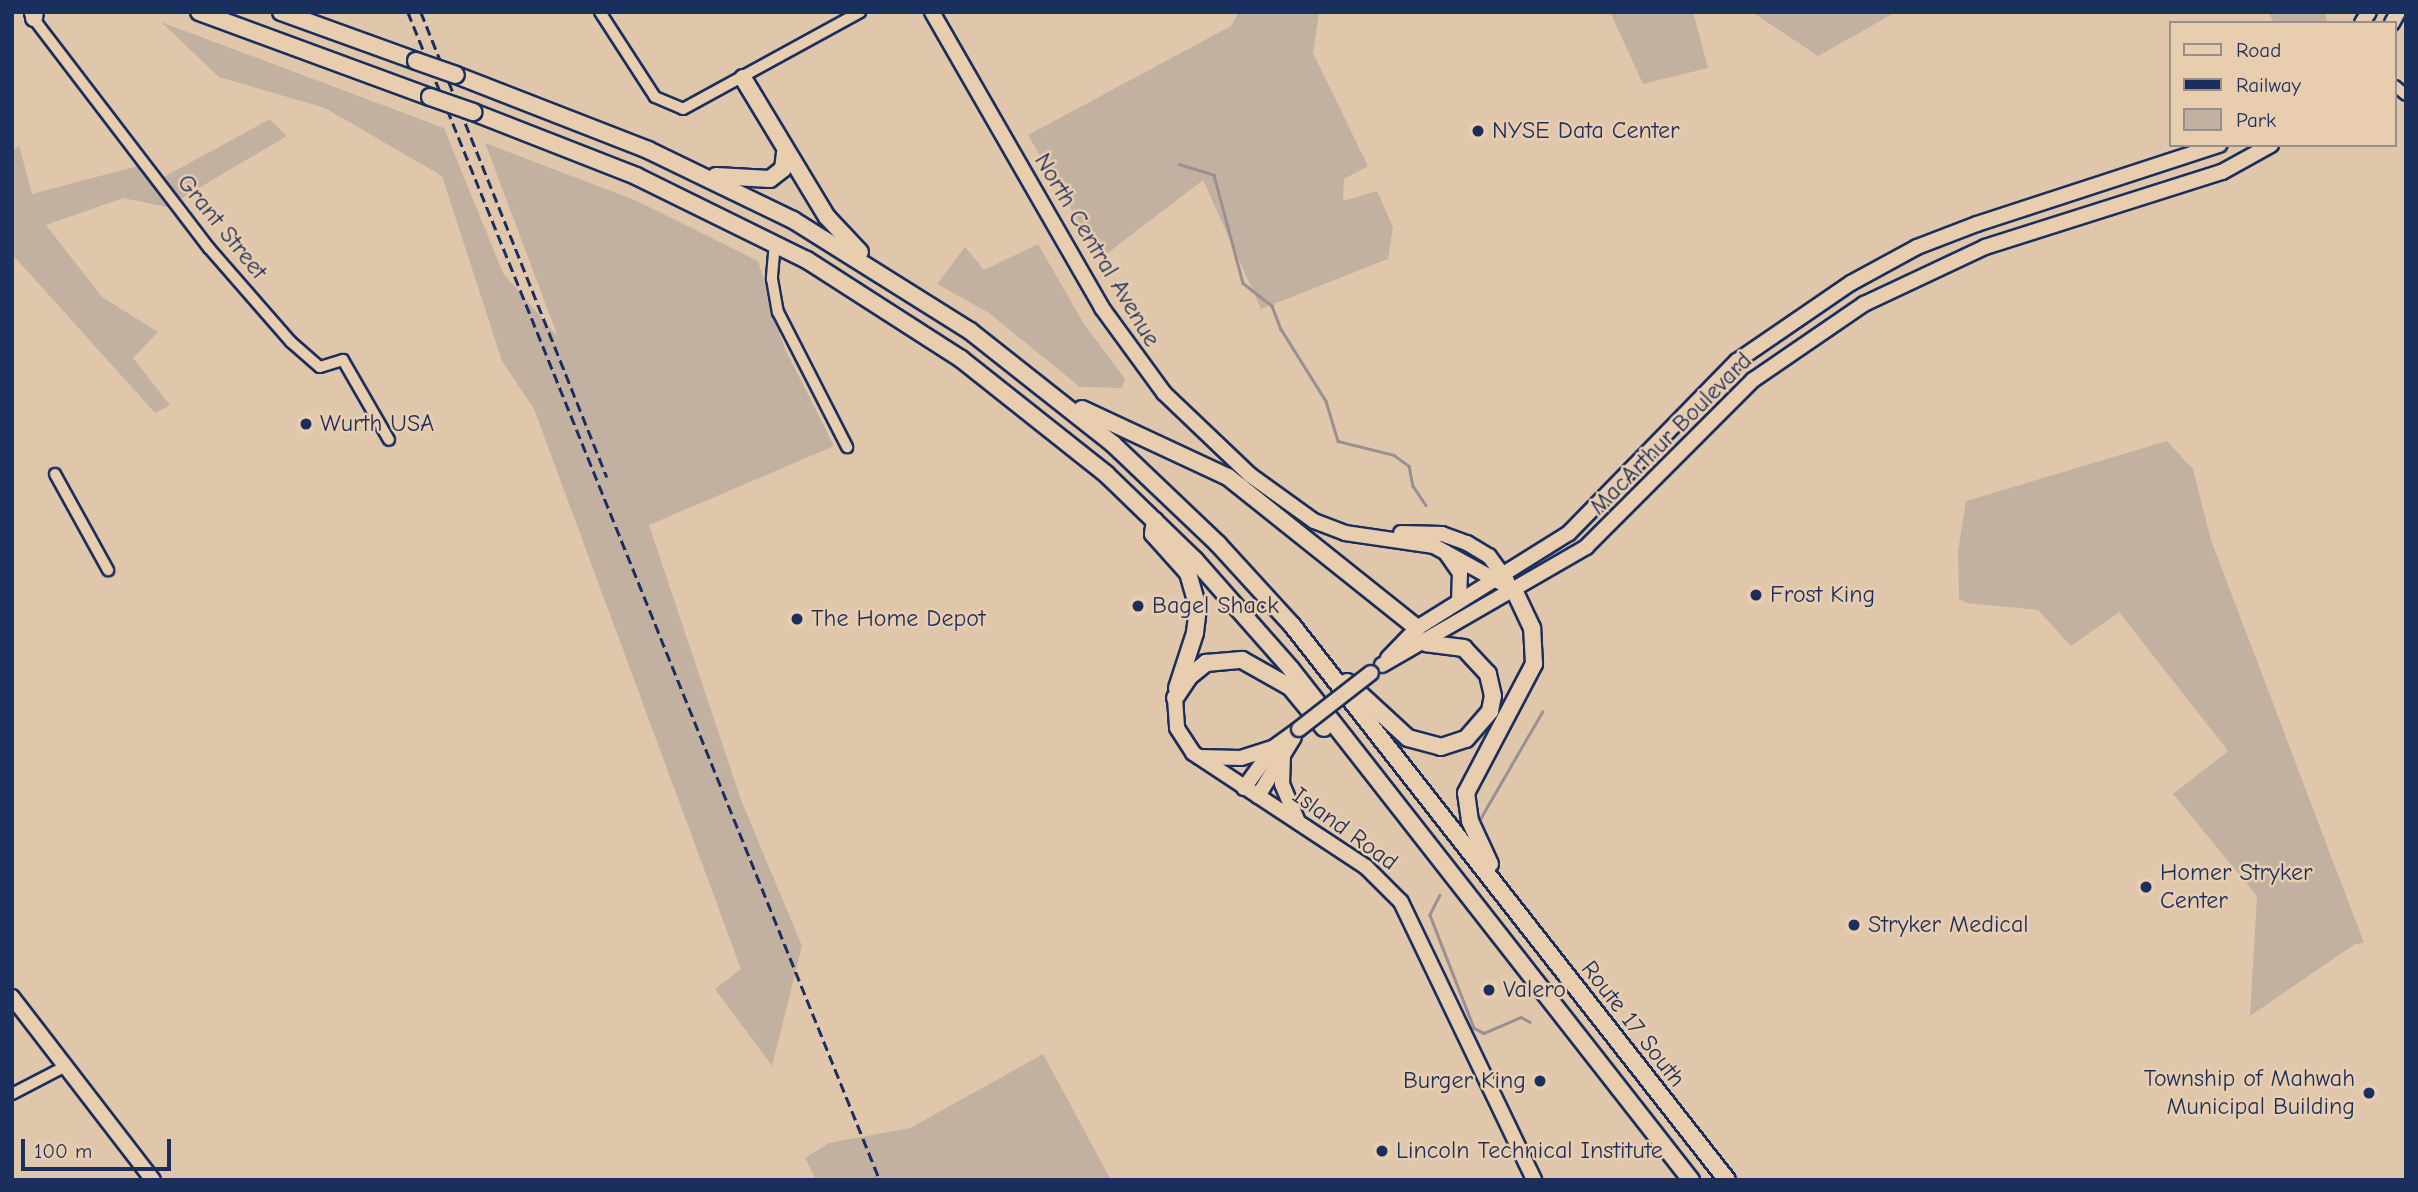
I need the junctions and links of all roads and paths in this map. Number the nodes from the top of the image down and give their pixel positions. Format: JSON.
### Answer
{"nodes":[{"id":1,"x":187,"y":12,"type":"edge"},
{"id":2,"x":200,"y":12,"type":"edge"},
{"id":3,"x":281,"y":12,"type":"edge"},
{"id":4,"x":600,"y":12,"type":"edge"},
{"id":5,"x":860,"y":12,"type":"edge"},
{"id":6,"x":932,"y":12,"type":"edge"},
{"id":7,"x":32,"y":14,"type":"edge"},
{"id":8,"x":227,"y":22,"type":"junction"},
{"id":9,"x":743,"y":78,"type":"junction"},
{"id":10,"x":2213,"y":147,"type":"edge"},
{"id":11,"x":2267,"y":147,"type":"edge"},
{"id":12,"x":785,"y":152,"type":"junction"},
{"id":13,"x":695,"y":172,"type":"junction"},
{"id":14,"x":2112,"y":181,"type":"junction"},
{"id":15,"x":2042,"y":203,"type":"junction"},
{"id":16,"x":2059,"y":224,"type":"junction"},
{"id":17,"x":775,"y":242,"type":"junction"},
{"id":18,"x":1985,"y":247,"type":"junction"},
{"id":19,"x":879,"y":270,"type":"junction"},
{"id":20,"x":1058,"y":398,"type":"junction"},
{"id":21,"x":389,"y":440,"type":"dead end"},
{"id":22,"x":847,"y":447,"type":"dead end"},
{"id":23,"x":55,"y":474,"type":"dead end"},
{"id":24,"x":1155,"y":521,"type":"junction"},
{"id":25,"x":1371,"y":536,"type":"junction"},
{"id":26,"x":1443,"y":549,"type":"junction"},
{"id":27,"x":108,"y":570,"type":"dead end"},
{"id":28,"x":1498,"y":577,"type":"junction"},
{"id":29,"x":1514,"y":590,"type":"junction"},
{"id":30,"x":1460,"y":601,"type":"junction"},
{"id":31,"x":1421,"y":635,"type":"junction"},
{"id":32,"x":1315,"y":654,"type":"junction"},
{"id":33,"x":1175,"y":698,"type":"junction"},
{"id":34,"x":1278,"y":751,"type":"junction"},
{"id":35,"x":1198,"y":757,"type":"junction"},
{"id":36,"x":1244,"y":788,"type":"junction"},
{"id":37,"x":1258,"y":796,"type":"junction"},
{"id":38,"x":1392,"y":796,"type":"junction"},
{"id":39,"x":1298,"y":821,"type":"junction"},
{"id":40,"x":1505,"y":895,"type":"junction"},
{"id":41,"x":12,"y":997,"type":"edge"},
{"id":42,"x":66,"y":1066,"type":"junction"},
{"id":43,"x":12,"y":1094,"type":"edge"},
{"id":44,"x":153,"y":1180,"type":"edge"},
{"id":45,"x":1534,"y":1180,"type":"edge"},
{"id":46,"x":1691,"y":1180,"type":"edge"},
{"id":47,"x":1727,"y":1180,"type":"edge"}],
"edges":[{"from":1,"to":8,"type":"highway"},
{"from":2,"to":8,"type":"highway"},
{"from":3,"to":13,"type":"highway","bridge":true},
{"from":4,"to":9,"type":"street"},
{"from":5,"to":9,"type":"street"},
{"from":6,"to":25,"type":"main road","name":"North Central Avenue"},
{"from":7,"to":21,"type":"street","name":"Grant Street"},
{"from":8,"to":17,"type":"highway","bridge":true},
{"from":9,"to":12,"type":"highway"},
{"from":10,"to":14,"type":"main road","name":"MacArthur Boulevard"},
{"from":11,"to":16,"type":"main road","name":"MacArthur Boulevard"},
{"from":12,"to":13,"type":"highway"},
{"from":12,"to":19,"type":"highway"},
{"from":13,"to":19,"type":"highway"},
{"from":14,"to":15,"type":"main road","name":"MacArthur Boulevard"},
{"from":14,"to":16,"type":"main road"},
{"from":15,"to":18,"type":"main road"},
{"from":15,"to":28,"type":"main road","name":"MacArthur Boulevard"},
{"from":16,"to":18,"type":"main road","name":"MacArthur Boulevard"},
{"from":17,"to":22,"type":"street"},
{"from":17,"to":24,"type":"highway"},
{"from":18,"to":29,"type":"main road","name":"MacArthur Boulevard"},
{"from":19,"to":20,"type":"highway"},
{"from":20,"to":31,"type":"highway"},
{"from":20,"to":32,"type":"highway"},
{"from":23,"to":27,"type":"street"},
{"from":24,"to":33,"type":"highway"},
{"from":24,"to":38,"type":"highway"},
{"from":25,"to":26,"type":"main road","name":"North Central Avenue"},
{"from":25,"to":28,"type":"main road","name":"North Central Avenue"},
{"from":26,"to":28,"type":"main road","name":"North Central Avenue"},
{"from":26,"to":30,"type":"main road"},
{"from":28,"to":29,"type":"main road","name":"North Central Avenue"},
{"from":28,"to":30,"type":"main road","name":"MacArthur Boulevard"},
{"from":29,"to":31,"type":"main road","name":"MacArthur Boulevard"},
{"from":29,"to":40,"type":"highway"},
{"from":30,"to":31,"type":"main road","name":"MacArthur Boulevard"},
{"from":31,"to":32,"type":"highway"},
{"from":31,"to":34,"type":"main road","name":"MacArthur Boulevard","bridge":true},
{"from":32,"to":40,"type":"highway"},
{"from":33,"to":35,"type":"main road","name":"Island Road"},
{"from":33,"to":38,"type":"highway"},
{"from":34,"to":35,"type":"main road"},
{"from":34,"to":36,"type":"main road","name":"MacArthur Boulevard"},
{"from":34,"to":37,"type":"main road","name":"MacArthur Boulevard"},
{"from":34,"to":39,"type":"main road"},
{"from":35,"to":36,"type":"main road","name":"Island Road"},
{"from":36,"to":37,"type":"main road","name":"Island Road"},
{"from":37,"to":39,"type":"main road","name":"Island Road"},
{"from":38,"to":46,"type":"highway"},
{"from":39,"to":45,"type":"main road","name":"Island Road"},
{"from":40,"to":47,"type":"highway","name":"Route 17 South"},
{"from":41,"to":42,"type":"main road"},
{"from":42,"to":43,"type":"street"},
{"from":42,"to":44,"type":"main road"}]}
